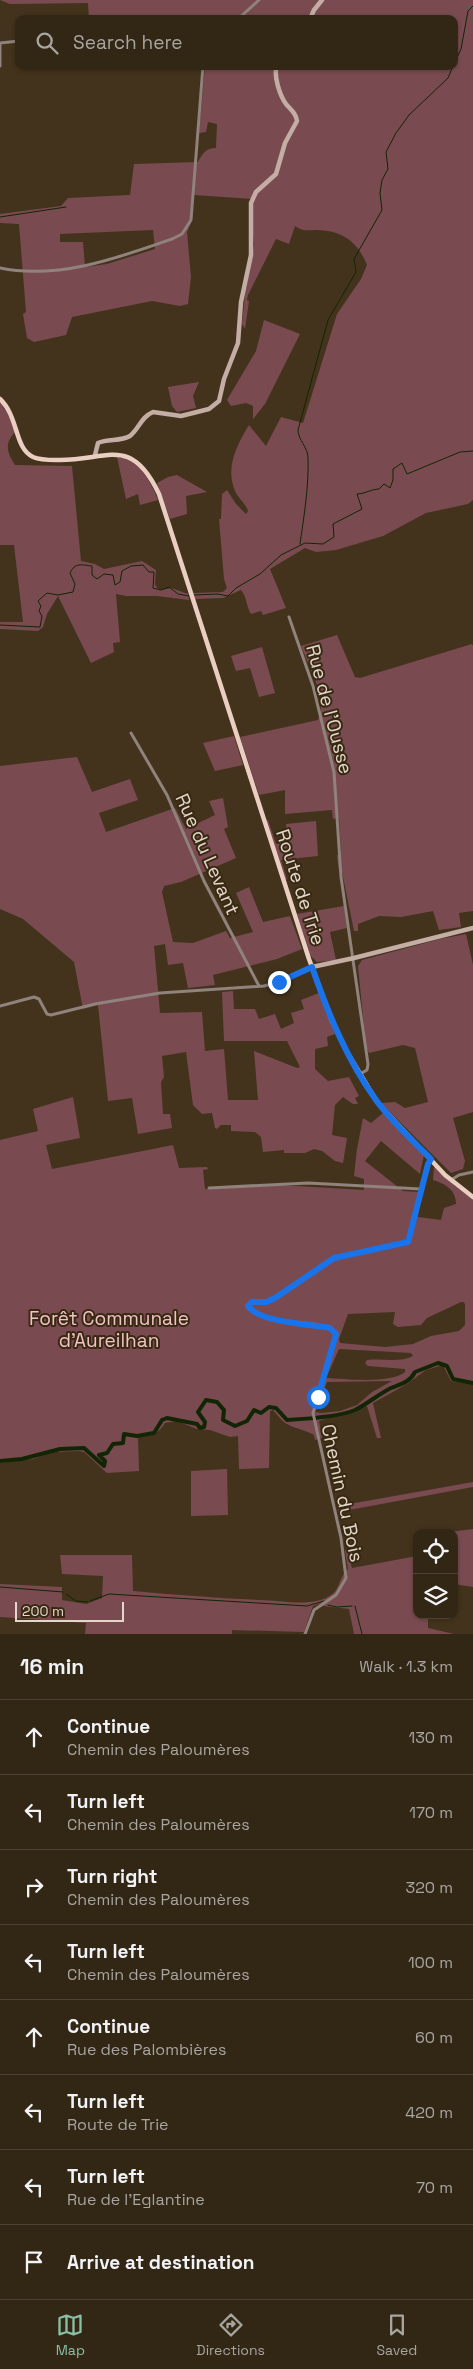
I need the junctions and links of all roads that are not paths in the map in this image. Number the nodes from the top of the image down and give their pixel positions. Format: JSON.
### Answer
{"nodes":[{"id":1,"x":259,"y":0,"type":"edge"},
{"id":2,"x":322,"y":0,"type":"edge"},
{"id":3,"x":242,"y":15,"type":"edge"},
{"id":4,"x":312,"y":15,"type":"edge"},
{"id":5,"x":15,"y":41,"type":"edge"},
{"id":6,"x":0,"y":43,"type":"edge"},
{"id":7,"x":0,"y":66,"type":"edge"},
{"id":8,"x":203,"y":70,"type":"edge"},
{"id":9,"x":276,"y":70,"type":"edge"},
{"id":10,"x":0,"y":268,"type":"edge"},
{"id":11,"x":0,"y":399,"type":"edge"},
{"id":12,"x":95,"y":455,"type":"junction"},
{"id":13,"x":289,"y":616,"type":"dead end"},
{"id":14,"x":131,"y":733,"type":"dead end"},
{"id":15,"x":473,"y":928,"type":"edge"},
{"id":16,"x":354,"y":958,"type":"junction"},
{"id":17,"x":312,"y":967,"type":"junction"},
{"id":18,"x":259,"y":986,"type":"junction"},
{"id":19,"x":0,"y":1006,"type":"edge"},
{"id":20,"x":360,"y":1074,"type":"junction"},
{"id":21,"x":431,"y":1159,"type":"junction"},
{"id":22,"x":473,"y":1172,"type":"edge"},
{"id":23,"x":451,"y":1180,"type":"junction"},
{"id":24,"x":210,"y":1188,"type":"dead end"},
{"id":25,"x":421,"y":1188,"type":"junction"},
{"id":26,"x":473,"y":1197,"type":"edge"},
{"id":27,"x":305,"y":1634,"type":"edge"}],
"edges":[{"from":1,"to":3,"type":"street"},
{"from":2,"to":4,"type":"street"},
{"from":5,"to":6,"type":"street"},
{"from":6,"to":7,"type":"street"},
{"from":8,"to":10,"type":"street"},
{"from":9,"to":12,"type":"street"},
{"from":11,"to":12,"type":"main road","name":"Route de Trie"},
{"from":12,"to":17,"type":"main road","name":"Route de Trie"},
{"from":13,"to":16,"type":"street","name":"Rue de l'Ousse"},
{"from":14,"to":18,"type":"street","name":"Rue du Levant"},
{"from":15,"to":16,"type":"street"},
{"from":16,"to":17,"type":"street"},
{"from":16,"to":20,"type":"street","name":"Rue de l'Ousse"},
{"from":17,"to":18,"type":"street"},
{"from":17,"to":20,"type":"main road","name":"Route de Trie"},
{"from":18,"to":19,"type":"street"},
{"from":20,"to":21,"type":"main road","name":"Route de Trie"},
{"from":21,"to":23,"type":"main road","name":"Route de Trie"},
{"from":21,"to":25,"type":"street"},
{"from":22,"to":23,"type":"street"},
{"from":23,"to":26,"type":"main road","name":"Route de Trie"},
{"from":24,"to":25,"type":"street"},
{"from":25,"to":27,"type":"street","name":"Chemin du Bois"}]}
